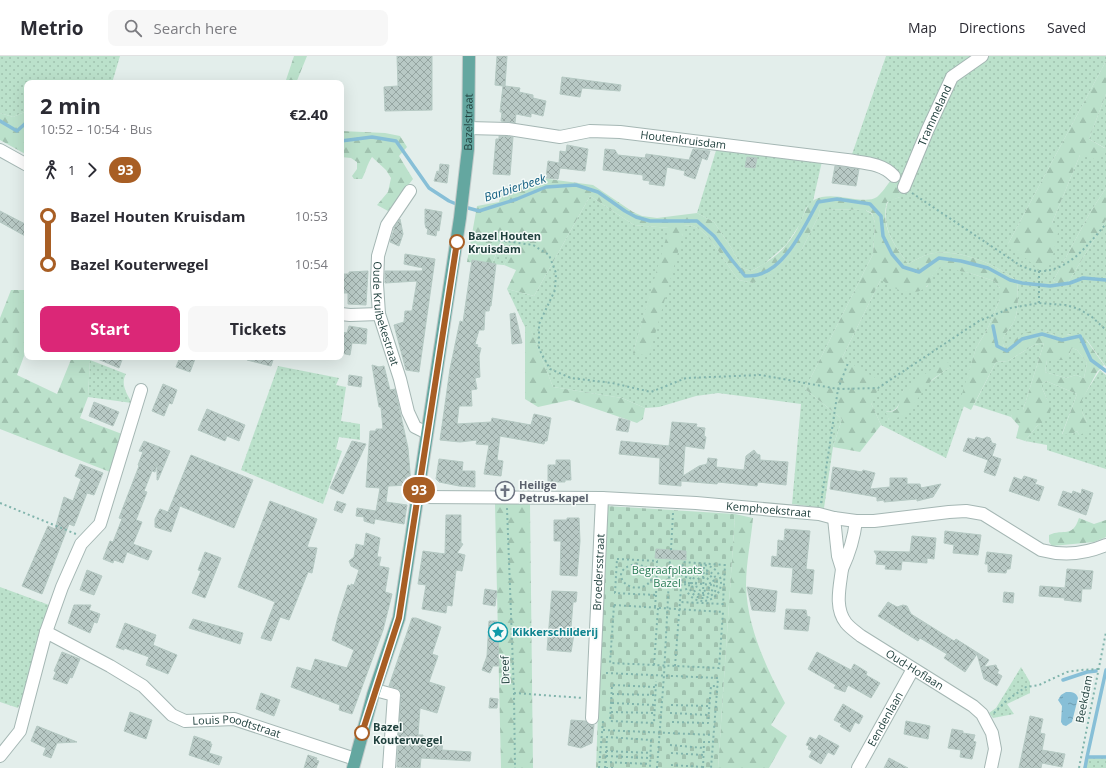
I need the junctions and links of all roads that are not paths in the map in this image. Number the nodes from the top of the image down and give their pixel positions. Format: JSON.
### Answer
{"nodes":[{"id":1,"x":469,"y":56,"type":"edge"},
{"id":2,"x":982,"y":56,"type":"edge"},
{"id":3,"x":468,"y":128,"type":"junction"},
{"id":4,"x":0,"y":150,"type":"edge"},
{"id":5,"x":24,"y":163,"type":"edge"},
{"id":6,"x":894,"y":176,"type":"dead end"},
{"id":7,"x":904,"y":187,"type":"road end"},
{"id":8,"x":410,"y":191,"type":"dead end"},
{"id":9,"x":344,"y":314,"type":"edge"},
{"id":10,"x":380,"y":314,"type":"junction"},
{"id":11,"x":141,"y":390,"type":"dead end"},
{"id":12,"x":427,"y":433,"type":"junction"},
{"id":13,"x":417,"y":497,"type":"junction"},
{"id":14,"x":602,"y":498,"type":"junction"},
{"id":15,"x":834,"y":518,"type":"junction"},
{"id":16,"x":856,"y":521,"type":"junction"},
{"id":17,"x":1106,"y":545,"type":"edge"},
{"id":18,"x":842,"y":569,"type":"junction"},
{"id":19,"x":46,"y":632,"type":"junction"},
{"id":20,"x":912,"y":669,"type":"junction"},
{"id":21,"x":375,"y":690,"type":"junction"},
{"id":22,"x":598,"y":717,"type":"road end"},
{"id":23,"x":0,"y":756,"type":"edge"},
{"id":24,"x":354,"y":763,"type":"edge"},
{"id":25,"x":389,"y":768,"type":"edge"},
{"id":26,"x":858,"y":768,"type":"edge"},
{"id":27,"x":991,"y":768,"type":"edge"}],
"edges":[{"from":1,"to":3,"type":"main road","name":"Bazelstraat"},
{"from":2,"to":7,"type":"street","name":"Trammeland"},
{"from":3,"to":6,"type":"street","name":"Houtenkruisdam"},
{"from":3,"to":12,"type":"main road","name":"Bazelstraat"},
{"from":4,"to":5,"type":"street"},
{"from":8,"to":10,"type":"street","name":"Oude Kruibekestraat"},
{"from":9,"to":10,"type":"street"},
{"from":10,"to":12,"type":"street","name":"Oude Kruibekestraat"},
{"from":11,"to":19,"type":"street"},
{"from":12,"to":13,"type":"main road","name":"Bazelstraat"},
{"from":13,"to":14,"type":"street","name":"Kemphoekstraat"},
{"from":13,"to":21,"type":"main road","name":"Bazelstraat"},
{"from":14,"to":15,"type":"street","name":"Kemphoekstraat"},
{"from":14,"to":22,"type":"street","name":"Broedersstraat"},
{"from":15,"to":16,"type":"street","name":"Kemphoekstraat"},
{"from":15,"to":18,"type":"street","name":"Oud-Hoflaan"},
{"from":16,"to":17,"type":"street","name":"Kemphoekstraat"},
{"from":16,"to":18,"type":"street","name":"Oud-Hoflaan"},
{"from":18,"to":20,"type":"street","name":"Oud-Hoflaan"},
{"from":19,"to":23,"type":"street"},
{"from":19,"to":24,"type":"street","name":"Louis Poodtstraat"},
{"from":20,"to":26,"type":"street","name":"Eendenlaan"},
{"from":20,"to":27,"type":"street","name":"Oud-Hoflaan"},
{"from":21,"to":24,"type":"main road","name":"Bazelstraat"},
{"from":21,"to":25,"type":"street"}]}
